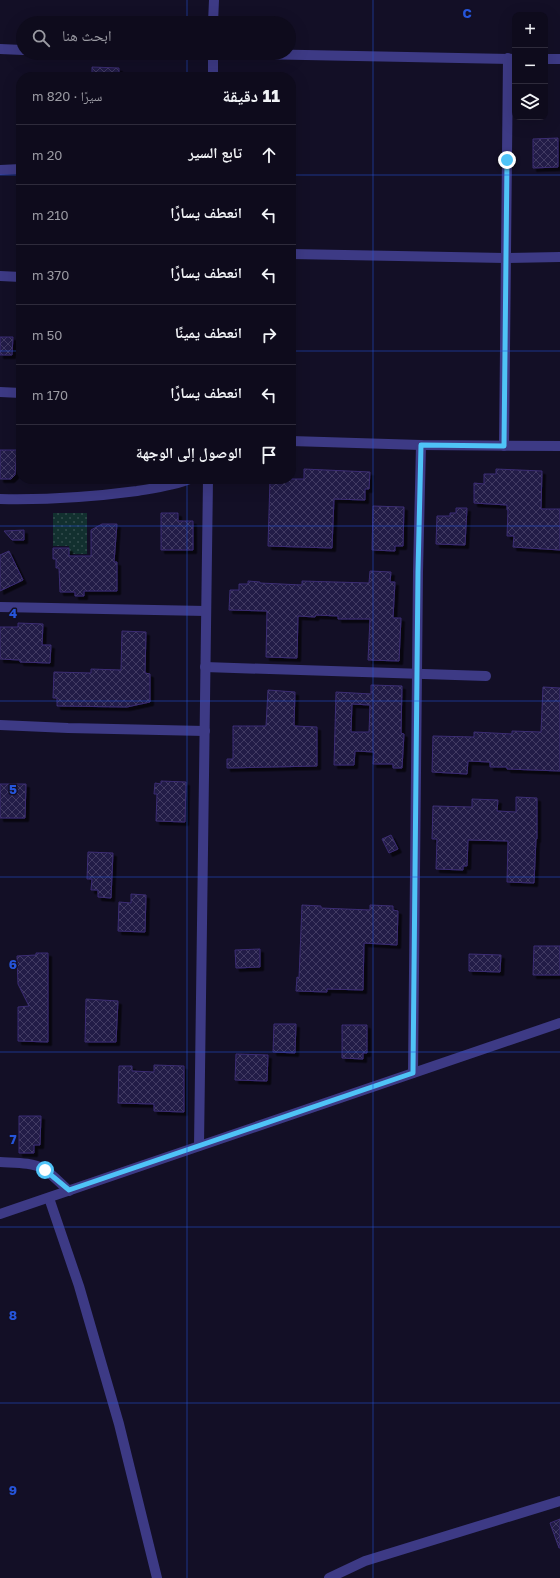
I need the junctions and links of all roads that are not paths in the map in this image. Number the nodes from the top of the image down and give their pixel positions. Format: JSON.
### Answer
{"nodes":[{"id":1,"x":214,"y":0,"type":"edge"},
{"id":2,"x":213,"y":16,"type":"edge"},
{"id":3,"x":0,"y":49,"type":"edge"},
{"id":4,"x":16,"y":50,"type":"edge"},
{"id":5,"x":296,"y":54,"type":"edge"},
{"id":6,"x":512,"y":58,"type":"edge"},
{"id":7,"x":548,"y":59,"type":"edge"},
{"id":8,"x":560,"y":59,"type":"edge"},
{"id":9,"x":213,"y":60,"type":"edge"},
{"id":10,"x":213,"y":72,"type":"edge"},
{"id":11,"x":0,"y":170,"type":"edge"},
{"id":12,"x":16,"y":170,"type":"edge"},
{"id":13,"x":296,"y":254,"type":"edge"},
{"id":14,"x":560,"y":257,"type":"edge"},
{"id":15,"x":505,"y":258,"type":"junction"},
{"id":16,"x":0,"y":276,"type":"edge"},
{"id":17,"x":16,"y":277,"type":"edge"},
{"id":18,"x":0,"y":392,"type":"edge"},
{"id":19,"x":16,"y":393,"type":"edge"},
{"id":20,"x":296,"y":441,"type":"edge"},
{"id":21,"x":421,"y":445,"type":"junction"},
{"id":22,"x":504,"y":446,"type":"junction"},
{"id":23,"x":560,"y":446,"type":"edge"},
{"id":24,"x":175,"y":484,"type":"edge"},
{"id":25,"x":208,"y":484,"type":"edge"},
{"id":26,"x":0,"y":499,"type":"edge"},
{"id":27,"x":0,"y":607,"type":"edge"},
{"id":28,"x":206,"y":611,"type":"junction"},
{"id":29,"x":205,"y":667,"type":"junction"},
{"id":30,"x":417,"y":673,"type":"junction"},
{"id":31,"x":486,"y":676,"type":"dead end"},
{"id":32,"x":0,"y":725,"type":"edge"},
{"id":33,"x":205,"y":731,"type":"junction"},
{"id":34,"x":560,"y":1023,"type":"edge"},
{"id":35,"x":413,"y":1073,"type":"junction"},
{"id":36,"x":199,"y":1146,"type":"junction"},
{"id":37,"x":0,"y":1162,"type":"edge"},
{"id":38,"x":69,"y":1190,"type":"junction"},
{"id":39,"x":49,"y":1198,"type":"junction"},
{"id":40,"x":0,"y":1214,"type":"edge"},
{"id":41,"x":560,"y":1501,"type":"edge"},
{"id":42,"x":157,"y":1578,"type":"edge"},
{"id":43,"x":329,"y":1578,"type":"edge"}],
"edges":[{"from":1,"to":2,"type":"street"},
{"from":3,"to":4,"type":"street"},
{"from":5,"to":6,"type":"street"},
{"from":6,"to":15,"type":"street"},
{"from":7,"to":8,"type":"street"},
{"from":9,"to":10,"type":"street"},
{"from":11,"to":12,"type":"street"},
{"from":13,"to":15,"type":"street"},
{"from":14,"to":15,"type":"street"},
{"from":15,"to":22,"type":"street"},
{"from":16,"to":17,"type":"street"},
{"from":18,"to":19,"type":"street"},
{"from":20,"to":21,"type":"street"},
{"from":21,"to":22,"type":"street"},
{"from":21,"to":30,"type":"street"},
{"from":22,"to":23,"type":"street"},
{"from":24,"to":26,"type":"street"},
{"from":25,"to":28,"type":"street"},
{"from":27,"to":28,"type":"street"},
{"from":28,"to":29,"type":"street"},
{"from":29,"to":30,"type":"street"},
{"from":29,"to":33,"type":"street"},
{"from":30,"to":31,"type":"street"},
{"from":30,"to":35,"type":"street"},
{"from":32,"to":33,"type":"street"},
{"from":33,"to":36,"type":"street"},
{"from":34,"to":35,"type":"street"},
{"from":35,"to":36,"type":"street"},
{"from":36,"to":38,"type":"street"},
{"from":37,"to":38,"type":"street"},
{"from":38,"to":39,"type":"street"},
{"from":39,"to":40,"type":"street"},
{"from":39,"to":42,"type":"street"},
{"from":41,"to":43,"type":"street"}]}
